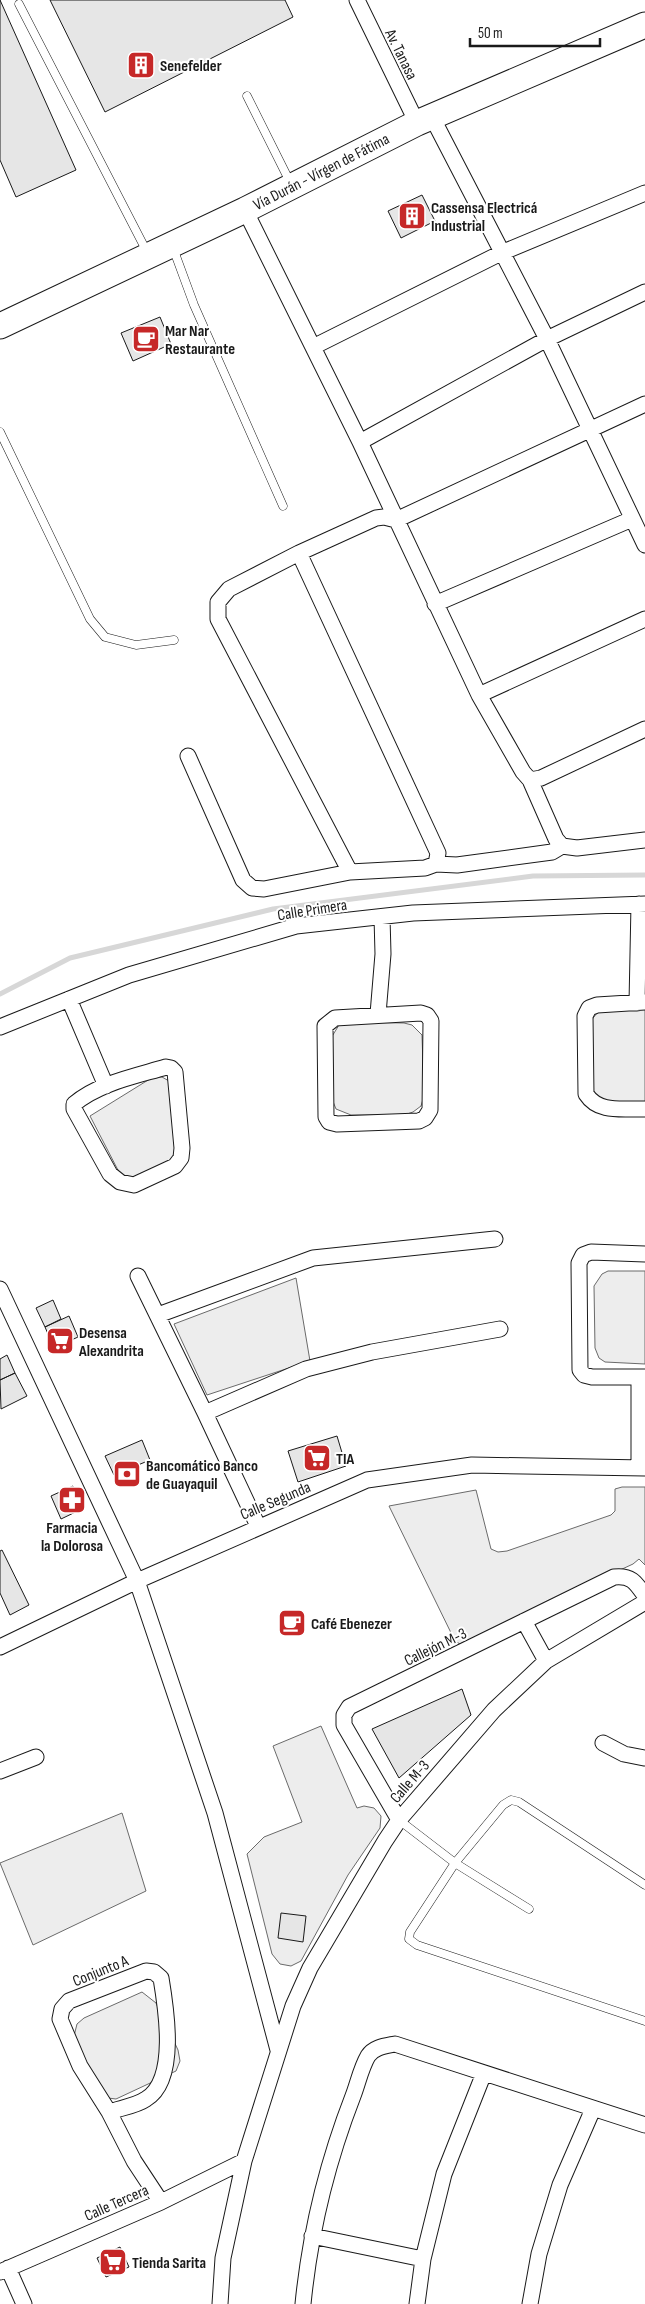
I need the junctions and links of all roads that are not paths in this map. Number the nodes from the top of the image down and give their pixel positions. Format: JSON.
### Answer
{"nodes":[{"id":1,"x":357,"y":0,"type":"edge"},
{"id":2,"x":19,"y":4,"type":"dead end"},
{"id":3,"x":645,"y":25,"type":"edge"},
{"id":4,"x":247,"y":96,"type":"dead end"},
{"id":5,"x":424,"y":120,"type":"junction"},
{"id":6,"x":292,"y":186,"type":"junction"},
{"id":7,"x":645,"y":193,"type":"edge"},
{"id":8,"x":245,"y":210,"type":"junction"},
{"id":9,"x":172,"y":243,"type":"junction"},
{"id":10,"x":501,"y":253,"type":"junction"},
{"id":11,"x":148,"y":254,"type":"junction"},
{"id":12,"x":645,"y":292,"type":"edge"},
{"id":13,"x":0,"y":326,"type":"edge"},
{"id":14,"x":546,"y":339,"type":"junction"},
{"id":15,"x":313,"y":347,"type":"junction"},
{"id":16,"x":645,"y":404,"type":"edge"},
{"id":17,"x":590,"y":431,"type":"junction"},
{"id":18,"x":0,"y":432,"type":"edge"},
{"id":19,"x":360,"y":442,"type":"junction"},
{"id":20,"x":284,"y":506,"type":"dead end"},
{"id":21,"x":396,"y":520,"type":"junction"},
{"id":22,"x":632,"y":520,"type":"junction"},
{"id":23,"x":645,"y":545,"type":"edge"},
{"id":24,"x":299,"y":552,"type":"junction"},
{"id":25,"x":435,"y":604,"type":"junction"},
{"id":26,"x":645,"y":619,"type":"edge"},
{"id":27,"x":174,"y":640,"type":"dead end"},
{"id":28,"x":479,"y":695,"type":"junction"},
{"id":29,"x":645,"y":729,"type":"edge"},
{"id":30,"x":188,"y":756,"type":"dead end"},
{"id":31,"x":530,"y":780,"type":"junction"},
{"id":32,"x":645,"y":840,"type":"edge"},
{"id":33,"x":562,"y":846,"type":"junction"},
{"id":34,"x":436,"y":864,"type":"junction"},
{"id":35,"x":350,"y":872,"type":"junction"},
{"id":36,"x":642,"y":904,"type":"edge"},
{"id":37,"x":382,"y":917,"type":"junction"},
{"id":38,"x":69,"y":999,"type":"junction"},
{"id":39,"x":641,"y":1002,"type":"edge"},
{"id":40,"x":378,"y":1014,"type":"junction"},
{"id":41,"x":0,"y":1027,"type":"edge"},
{"id":42,"x":106,"y":1086,"type":"junction"},
{"id":43,"x":645,"y":1109,"type":"edge"},
{"id":44,"x":495,"y":1239,"type":"dead end"},
{"id":45,"x":645,"y":1254,"type":"edge"},
{"id":46,"x":138,"y":1276,"type":"dead end"},
{"id":47,"x":0,"y":1289,"type":"edge"},
{"id":48,"x":158,"y":1314,"type":"junction"},
{"id":49,"x":500,"y":1329,"type":"dead end"},
{"id":50,"x":642,"y":1377,"type":"edge"},
{"id":51,"x":205,"y":1413,"type":"junction"},
{"id":52,"x":642,"y":1468,"type":"edge"},
{"id":53,"x":258,"y":1526,"type":"junction"},
{"id":54,"x":136,"y":1581,"type":"junction"},
{"id":55,"x":645,"y":1596,"type":"edge"},
{"id":56,"x":645,"y":1602,"type":"edge"},
{"id":57,"x":524,"y":1621,"type":"junction"},
{"id":58,"x":0,"y":1647,"type":"edge"},
{"id":59,"x":546,"y":1660,"type":"junction"},
{"id":60,"x":603,"y":1743,"type":"dead end"},
{"id":61,"x":36,"y":1757,"type":"dead end"},
{"id":62,"x":644,"y":1759,"type":"edge"},
{"id":63,"x":0,"y":1771,"type":"edge"},
{"id":64,"x":398,"y":1820,"type":"junction"},
{"id":65,"x":455,"y":1863,"type":"junction"},
{"id":66,"x":645,"y":1885,"type":"edge"},
{"id":67,"x":529,"y":1909,"type":"dead end"},
{"id":68,"x":645,"y":2021,"type":"edge"},
{"id":69,"x":278,"y":2050,"type":"junction"},
{"id":70,"x":484,"y":2073,"type":"junction"},
{"id":71,"x":593,"y":2109,"type":"junction"},
{"id":72,"x":109,"y":2112,"type":"junction"},
{"id":73,"x":645,"y":2126,"type":"edge"},
{"id":74,"x":244,"y":2161,"type":"junction"},
{"id":75,"x":161,"y":2202,"type":"junction"},
{"id":76,"x":312,"y":2236,"type":"junction"},
{"id":77,"x":423,"y":2259,"type":"junction"},
{"id":78,"x":4,"y":2270,"type":"edge"},
{"id":79,"x":24,"y":2304,"type":"edge"},
{"id":80,"x":220,"y":2304,"type":"edge"},
{"id":81,"x":303,"y":2304,"type":"edge"},
{"id":82,"x":417,"y":2304,"type":"edge"},
{"id":83,"x":530,"y":2304,"type":"edge"}],
"edges":[{"from":1,"to":5,"type":"street","name":"Av. Tanasa"},
{"from":2,"to":11,"type":"lane"},
{"from":3,"to":5,"type":"main road","name":"Vía Durán - Vírgen de Fátima"},
{"from":4,"to":6,"type":"lane"},
{"from":5,"to":6,"type":"main road","name":"Vía Durán - Vírgen de Fátima"},
{"from":5,"to":10,"type":"street","name":"Av. Tanasa"},
{"from":6,"to":8,"type":"main road","name":"Vía Durán - Vírgen de Fátima"},
{"from":7,"to":10,"type":"street"},
{"from":8,"to":9,"type":"main road","name":"Vía Durán - Vírgen de Fátima"},
{"from":8,"to":15,"type":"street"},
{"from":9,"to":11,"type":"main road","name":"Vía Durán - Vírgen de Fátima"},
{"from":9,"to":20,"type":"lane"},
{"from":10,"to":14,"type":"street","name":"Av. Tanasa"},
{"from":10,"to":15,"type":"street"},
{"from":11,"to":13,"type":"main road","name":"Vía Durán - Vírgen de Fátima"},
{"from":12,"to":14,"type":"street"},
{"from":14,"to":17,"type":"street","name":"Av. Tanasa"},
{"from":14,"to":19,"type":"street"},
{"from":15,"to":19,"type":"street"},
{"from":16,"to":17,"type":"street"},
{"from":17,"to":21,"type":"street"},
{"from":17,"to":22,"type":"street","name":"Av. Tanasa"},
{"from":18,"to":27,"type":"lane"},
{"from":19,"to":21,"type":"street"},
{"from":21,"to":24,"type":"street"},
{"from":21,"to":25,"type":"street"},
{"from":22,"to":23,"type":"street","name":"Av. Tanasa"},
{"from":22,"to":25,"type":"street"},
{"from":24,"to":34,"type":"street"},
{"from":24,"to":35,"type":"street"},
{"from":25,"to":28,"type":"street"},
{"from":26,"to":28,"type":"street"},
{"from":28,"to":31,"type":"street"},
{"from":29,"to":31,"type":"street"},
{"from":30,"to":35,"type":"street"},
{"from":31,"to":33,"type":"street"},
{"from":32,"to":33,"type":"street"},
{"from":33,"to":34,"type":"street"},
{"from":34,"to":35,"type":"street"},
{"from":36,"to":37,"type":"street","name":"Calle Primera"},
{"from":36,"to":39,"type":"street"},
{"from":37,"to":38,"type":"street","name":"Calle Primera"},
{"from":37,"to":40,"type":"street"},
{"from":38,"to":41,"type":"street","name":"Calle Primera"},
{"from":38,"to":42,"type":"street"},
{"from":39,"to":43,"type":"street"},
{"from":40,"to":40,"type":"street"},
{"from":42,"to":42,"type":"street"},
{"from":44,"to":48,"type":"street"},
{"from":45,"to":50,"type":"street"},
{"from":46,"to":48,"type":"street"},
{"from":47,"to":54,"type":"street"},
{"from":48,"to":51,"type":"street"},
{"from":49,"to":51,"type":"street"},
{"from":50,"to":52,"type":"street"},
{"from":51,"to":53,"type":"street"},
{"from":52,"to":53,"type":"street","name":"Calle Segunda"},
{"from":53,"to":54,"type":"street","name":"Calle Segunda"},
{"from":54,"to":58,"type":"street","name":"Calle Segunda"},
{"from":54,"to":69,"type":"street"},
{"from":55,"to":57,"type":"street","name":"Callejón M-3"},
{"from":56,"to":59,"type":"street","name":"Calle M-3"},
{"from":57,"to":59,"type":"street"},
{"from":57,"to":64,"type":"street","name":"Callejón M-3"},
{"from":59,"to":64,"type":"street","name":"Calle M-3"},
{"from":60,"to":62,"type":"street"},
{"from":61,"to":63,"type":"street"},
{"from":64,"to":65,"type":"lane"},
{"from":64,"to":69,"type":"street","name":"Calle M-3"},
{"from":65,"to":66,"type":"lane"},
{"from":65,"to":67,"type":"lane"},
{"from":65,"to":68,"type":"lane"},
{"from":69,"to":74,"type":"street","name":"Calle M-3"},
{"from":70,"to":71,"type":"street"},
{"from":70,"to":76,"type":"street"},
{"from":70,"to":77,"type":"street"},
{"from":71,"to":73,"type":"street"},
{"from":71,"to":83,"type":"street"},
{"from":72,"to":72,"type":"street","name":"Conjunto A"},
{"from":72,"to":75,"type":"street","name":"Conjunto A"},
{"from":74,"to":75,"type":"street","name":"Calle Tercera"},
{"from":74,"to":80,"type":"street","name":"Calle M-3"},
{"from":75,"to":78,"type":"street","name":"Calle Tercera"},
{"from":76,"to":77,"type":"street"},
{"from":76,"to":81,"type":"street"},
{"from":77,"to":82,"type":"street"},
{"from":78,"to":79,"type":"street"}]}
